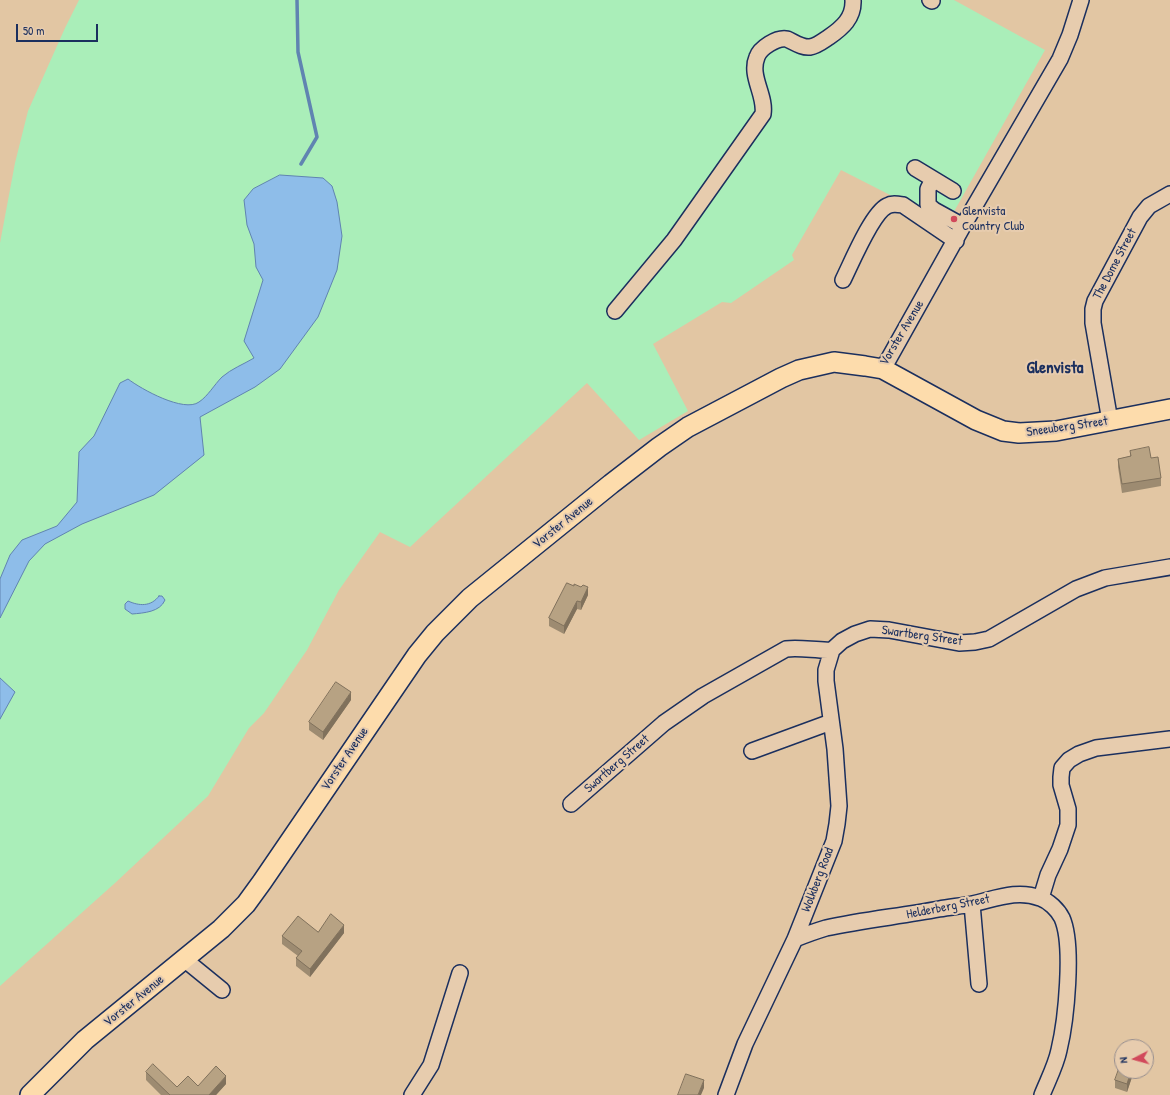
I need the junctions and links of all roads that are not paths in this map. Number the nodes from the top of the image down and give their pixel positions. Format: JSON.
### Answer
{"nodes":[{"id":1,"x":853,"y":0,"type":"edge"},
{"id":2,"x":1081,"y":0,"type":"edge"},
{"id":3,"x":915,"y":168,"type":"dead end"},
{"id":4,"x":933,"y":179,"type":"junction"},
{"id":5,"x":953,"y":191,"type":"dead end"},
{"id":6,"x":1170,"y":194,"type":"edge"},
{"id":7,"x":963,"y":226,"type":"junction"},
{"id":8,"x":956,"y":241,"type":"junction"},
{"id":9,"x":843,"y":280,"type":"dead end"},
{"id":10,"x":615,"y":311,"type":"dead end"},
{"id":11,"x":883,"y":369,"type":"junction"},
{"id":12,"x":1170,"y":409,"type":"edge"},
{"id":13,"x":1110,"y":421,"type":"junction"},
{"id":14,"x":1170,"y":568,"type":"edge"},
{"id":15,"x":832,"y":650,"type":"junction"},
{"id":16,"x":831,"y":722,"type":"junction"},
{"id":17,"x":1170,"y":739,"type":"edge"},
{"id":18,"x":752,"y":751,"type":"dead end"},
{"id":19,"x":571,"y":804,"type":"dead end"},
{"id":20,"x":1041,"y":898,"type":"junction"},
{"id":21,"x":972,"y":904,"type":"junction"},
{"id":22,"x":802,"y":921,"type":"junction"},
{"id":23,"x":825,"y":929,"type":"junction"},
{"id":24,"x":795,"y":939,"type":"junction"},
{"id":25,"x":184,"y":959,"type":"junction"},
{"id":26,"x":460,"y":973,"type":"dead end"},
{"id":27,"x":979,"y":984,"type":"dead end"},
{"id":28,"x":222,"y":990,"type":"dead end"},
{"id":29,"x":30,"y":1095,"type":"edge"},
{"id":30,"x":412,"y":1095,"type":"edge"},
{"id":31,"x":726,"y":1095,"type":"edge"},
{"id":32,"x":1042,"y":1095,"type":"edge"}],
"edges":[{"from":1,"to":10,"type":"street"},
{"from":2,"to":7,"type":"street","name":"Vorster Avenue"},
{"from":3,"to":4,"type":"street"},
{"from":4,"to":5,"type":"street"},
{"from":4,"to":7,"type":"street"},
{"from":6,"to":13,"type":"street","name":"The Dome Street"},
{"from":7,"to":8,"type":"street","name":"Vorster Avenue"},
{"from":8,"to":9,"type":"street"},
{"from":8,"to":11,"type":"street","name":"Vorster Avenue"},
{"from":11,"to":13,"type":"main road","name":"Sneeuberg Street"},
{"from":11,"to":25,"type":"main road","name":"Vorster Avenue"},
{"from":12,"to":13,"type":"main road","name":"Sneeuberg Street"},
{"from":14,"to":15,"type":"street","name":"Swartberg Street"},
{"from":15,"to":16,"type":"street","name":"Wolkberg Road"},
{"from":15,"to":19,"type":"street","name":"Swartberg Street"},
{"from":16,"to":18,"type":"street"},
{"from":16,"to":22,"type":"street","name":"Wolkberg Road"},
{"from":17,"to":20,"type":"street"},
{"from":20,"to":21,"type":"street","name":"Helderberg Street"},
{"from":20,"to":32,"type":"street","name":"Helderberg Street"},
{"from":21,"to":23,"type":"street","name":"Helderberg Street"},
{"from":21,"to":27,"type":"street"},
{"from":22,"to":23,"type":"street"},
{"from":22,"to":24,"type":"street","name":"Wolkberg Road"},
{"from":23,"to":24,"type":"street","name":"Helderberg Street"},
{"from":24,"to":31,"type":"street","name":"Wolkberg Road"},
{"from":25,"to":28,"type":"street"},
{"from":25,"to":29,"type":"main road","name":"Vorster Avenue"},
{"from":26,"to":30,"type":"street"}]}
